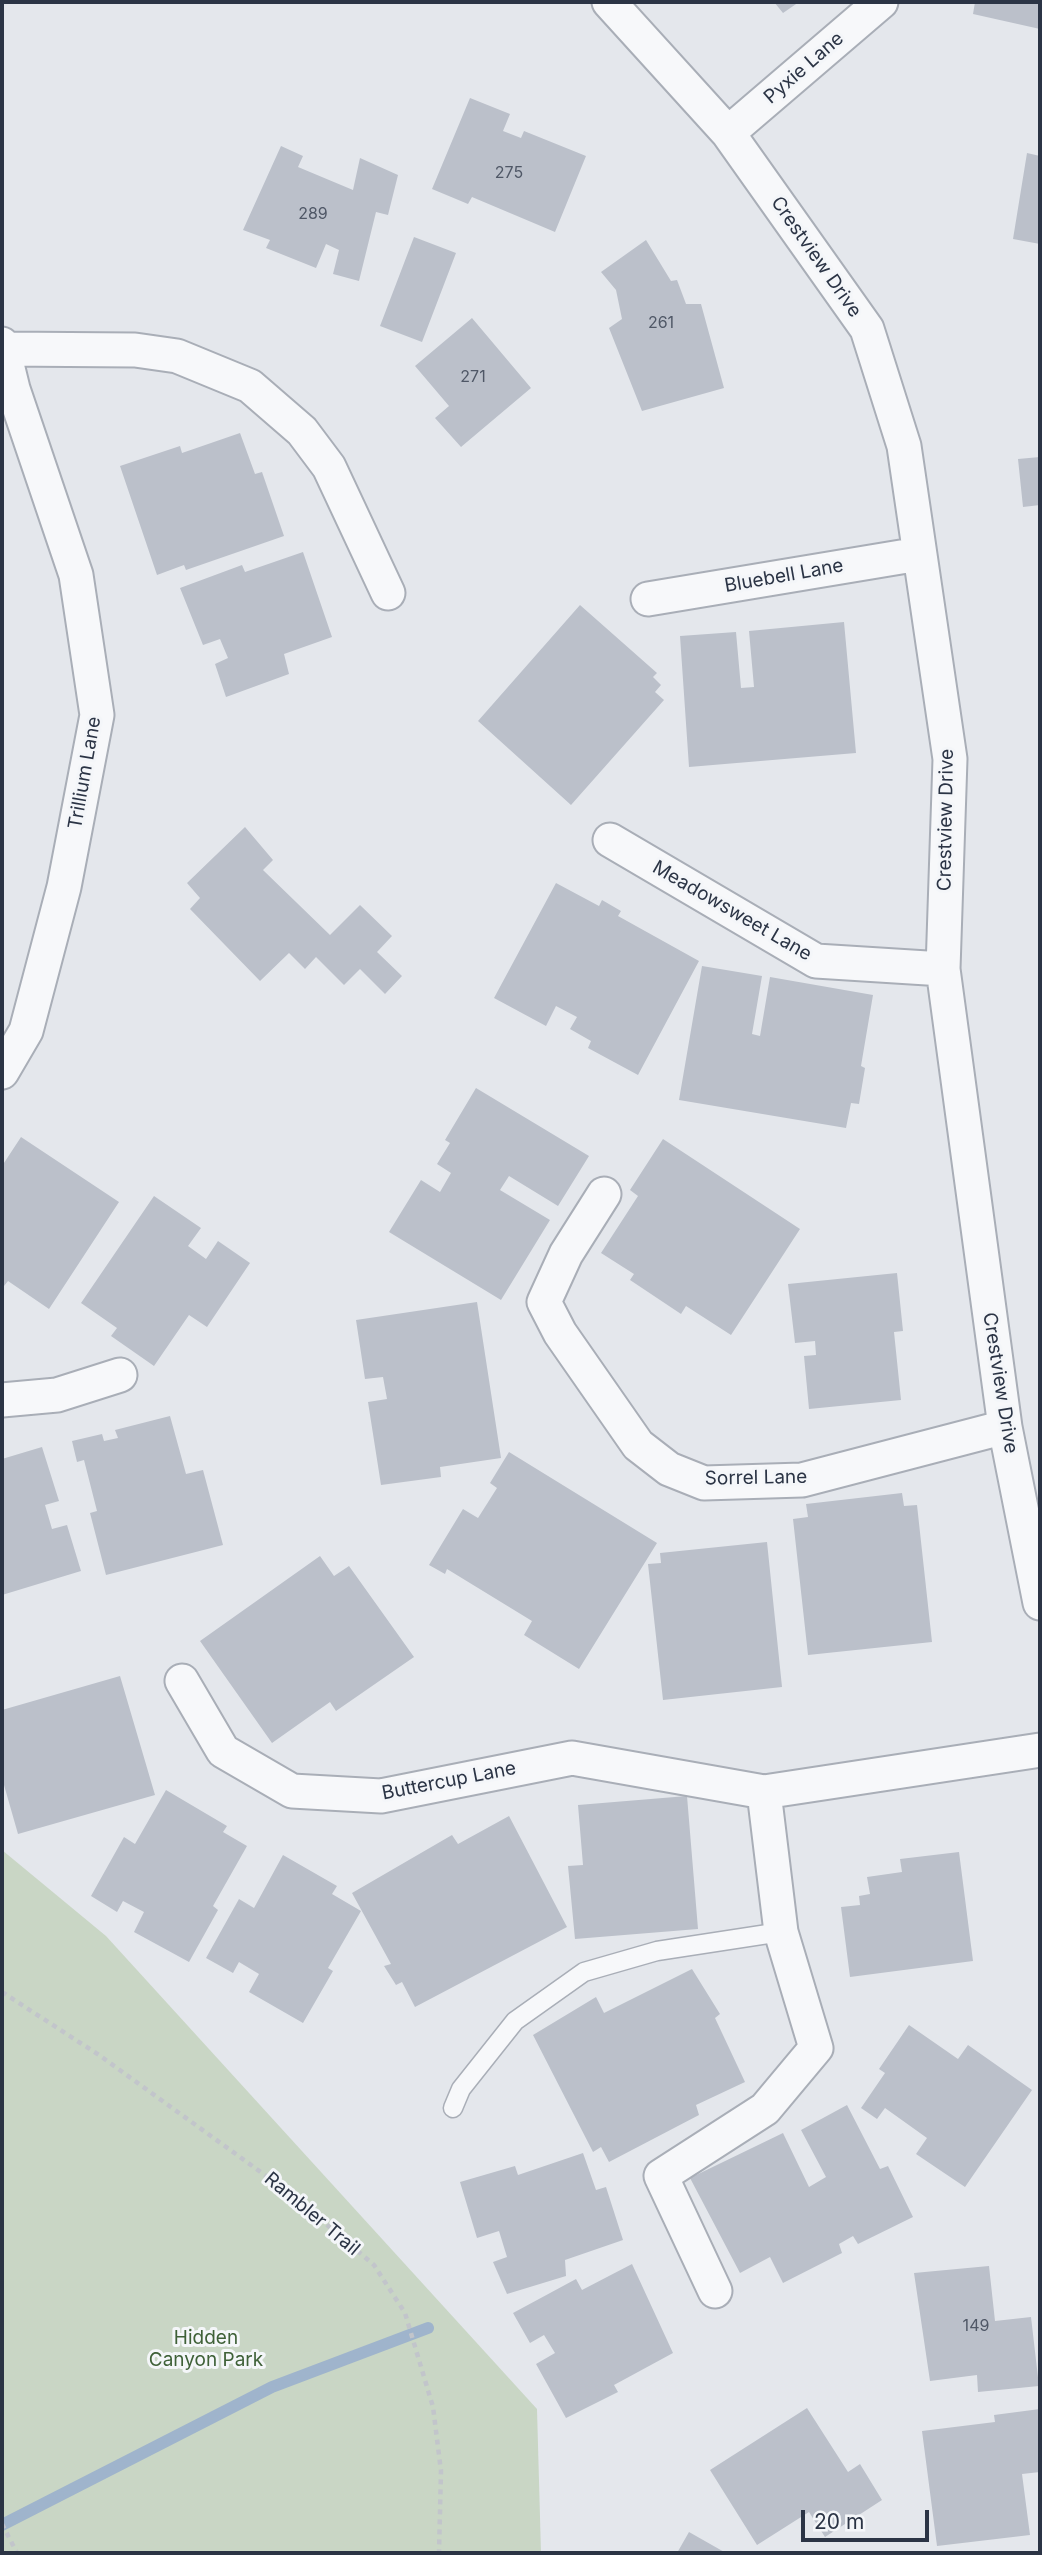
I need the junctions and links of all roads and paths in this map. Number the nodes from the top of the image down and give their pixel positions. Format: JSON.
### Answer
{"nodes":[{"id":1,"x":609,"y":2,"type":"edge"},
{"id":2,"x":881,"y":2,"type":"edge"},
{"id":3,"x":728,"y":133,"type":"junction"},
{"id":4,"x":2,"y":346,"type":"edge"},
{"id":5,"x":7,"y":389,"type":"edge"},
{"id":6,"x":919,"y":554,"type":"junction"},
{"id":7,"x":388,"y":593,"type":"dead end"},
{"id":8,"x":648,"y":600,"type":"dead end"},
{"id":9,"x":610,"y":840,"type":"dead end"},
{"id":10,"x":943,"y":969,"type":"junction"},
{"id":11,"x":2,"y":1072,"type":"edge"},
{"id":12,"x":604,"y":1194,"type":"dead end"},
{"id":13,"x":120,"y":1376,"type":"dead end"},
{"id":14,"x":2,"y":1400,"type":"edge"},
{"id":15,"x":1005,"y":1427,"type":"junction"},
{"id":16,"x":1040,"y":1603,"type":"edge"},
{"id":17,"x":182,"y":1681,"type":"dead end"},
{"id":18,"x":1040,"y":1750,"type":"edge"},
{"id":19,"x":764,"y":1792,"type":"junction"},
{"id":20,"x":781,"y":1932,"type":"junction"},
{"id":21,"x":2,"y":1992,"type":"edge"},
{"id":22,"x":453,"y":2108,"type":"dead end"},
{"id":23,"x":715,"y":2291,"type":"dead end"},
{"id":24,"x":2,"y":2524,"type":"edge"},
{"id":25,"x":17,"y":2553,"type":"edge"},
{"id":26,"x":439,"y":2553,"type":"edge"}],
"edges":[{"from":1,"to":3,"type":"street","name":"Crestview Drive"},
{"from":2,"to":3,"type":"street","name":"Pyxie Lane"},
{"from":3,"to":6,"type":"street","name":"Crestview Drive"},
{"from":4,"to":5,"type":"street","name":"Trillium Lane"},
{"from":4,"to":7,"type":"street","name":"Trillium Lane"},
{"from":5,"to":11,"type":"street","name":"Trillium Lane"},
{"from":6,"to":8,"type":"street","name":"Bluebell Lane"},
{"from":6,"to":10,"type":"street","name":"Crestview Drive"},
{"from":9,"to":10,"type":"street","name":"Meadowsweet Lane"},
{"from":10,"to":15,"type":"street","name":"Crestview Drive"},
{"from":12,"to":15,"type":"street","name":"Sorrel Lane"},
{"from":13,"to":14,"type":"street"},
{"from":15,"to":16,"type":"street","name":"Crestview Drive"},
{"from":17,"to":19,"type":"street","name":"Buttercup Lane"},
{"from":18,"to":19,"type":"street","name":"Buttercup Lane"},
{"from":19,"to":20,"type":"street"},
{"from":20,"to":22,"type":"lane"},
{"from":20,"to":23,"type":"street"},
{"from":21,"to":26,"type":"path","name":"Rambler Trail"},
{"from":24,"to":25,"type":"path"}]}
